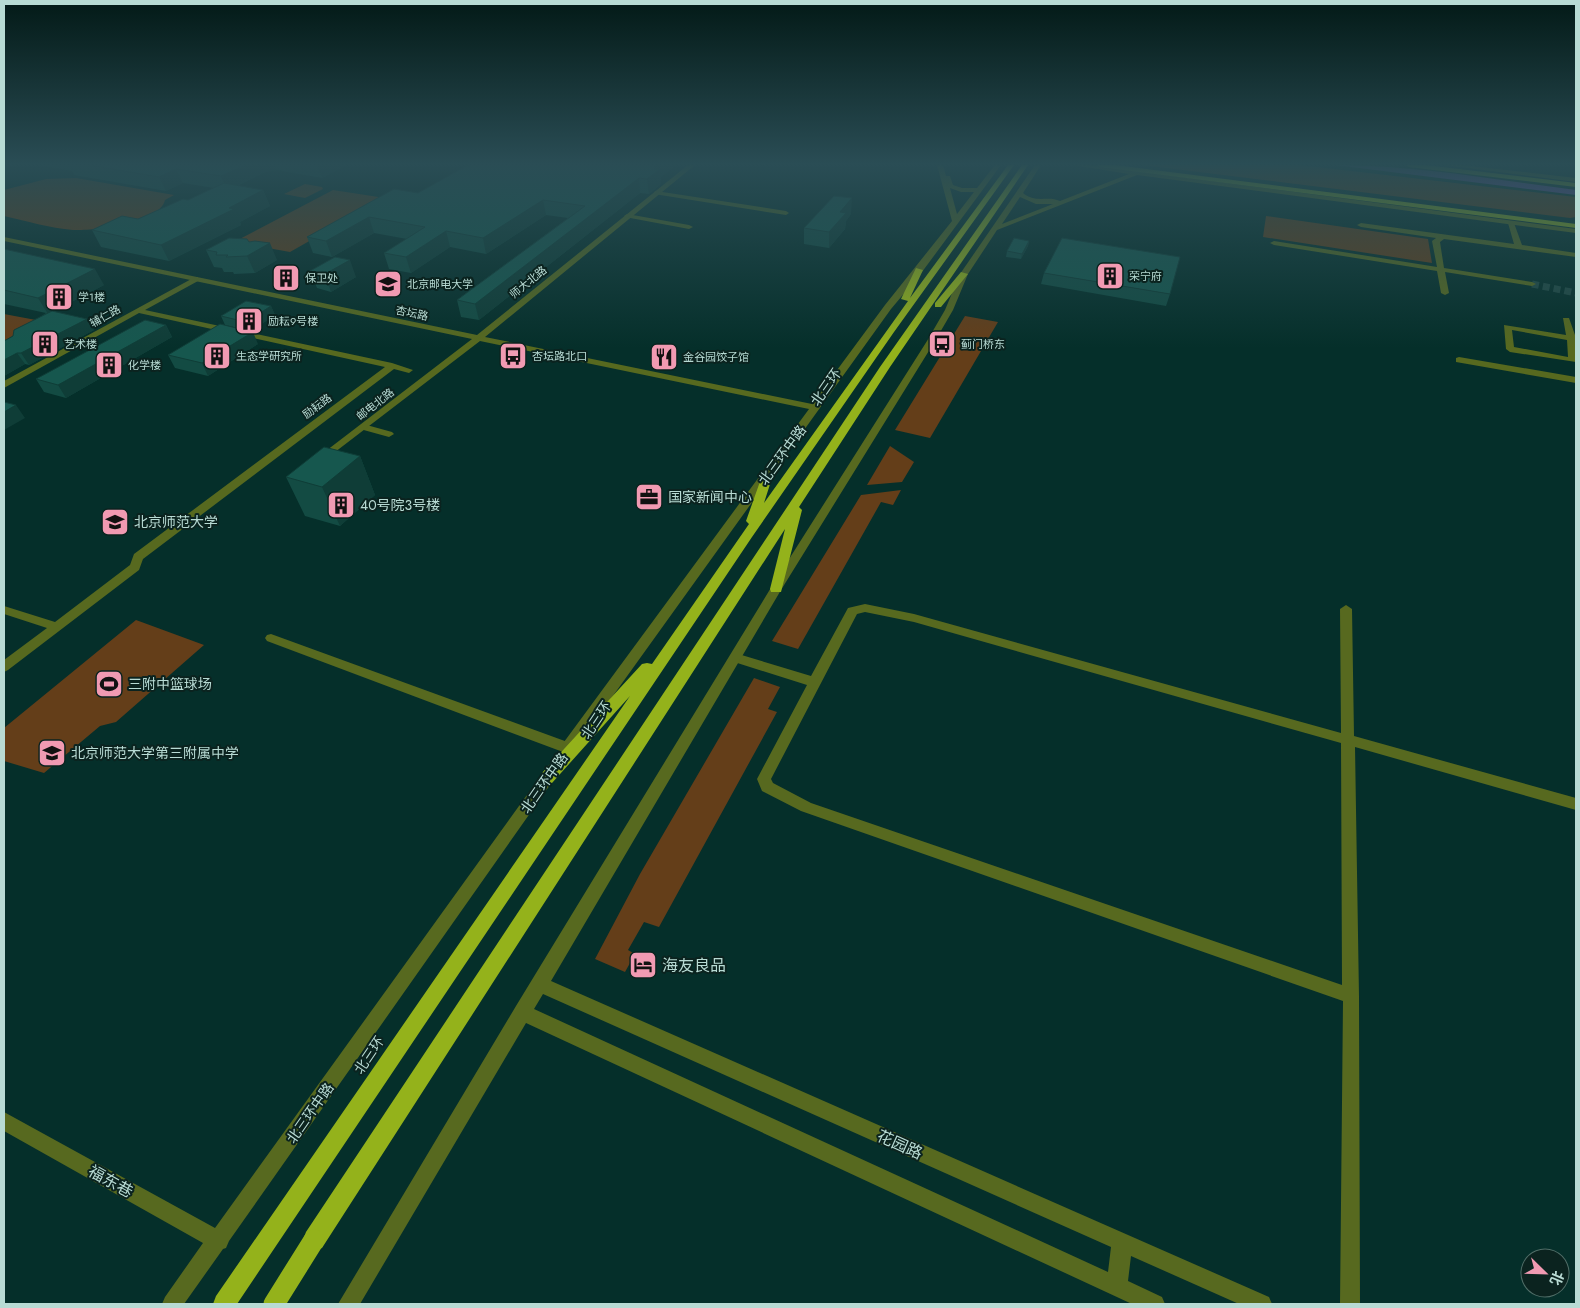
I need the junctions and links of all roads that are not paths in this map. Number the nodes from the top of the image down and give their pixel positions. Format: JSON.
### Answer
{"nodes":[{"id":1,"x":615,"y":226,"type":"edge"},
{"id":2,"x":684,"y":226,"type":"edge"},
{"id":3,"x":952,"y":226,"type":"edge"},
{"id":4,"x":966,"y":226,"type":"edge"},
{"id":5,"x":983,"y":226,"type":"edge"},
{"id":6,"x":1002,"y":226,"type":"edge"},
{"id":7,"x":1369,"y":226,"type":"edge"},
{"id":8,"x":1512,"y":226,"type":"edge"},
{"id":9,"x":1536,"y":226,"type":"edge"},
{"id":10,"x":689,"y":227,"type":"dead end"},
{"id":11,"x":997,"y":228,"type":"joint"},
{"id":12,"x":1576,"y":231,"type":"edge"},
{"id":13,"x":1444,"y":236,"type":"junction"},
{"id":14,"x":4,"y":239,"type":"edge"},
{"id":15,"x":1274,"y":243,"type":"dead end"},
{"id":16,"x":4,"y":245,"type":"edge"},
{"id":17,"x":1519,"y":247,"type":"junction"},
{"id":18,"x":1576,"y":255,"type":"edge"},
{"id":19,"x":919,"y":270,"type":"junction"},
{"id":20,"x":1441,"y":270,"type":"junction"},
{"id":21,"x":964,"y":274,"type":"junction"},
{"id":22,"x":191,"y":281,"type":"junction"},
{"id":23,"x":1532,"y":284,"type":"tunnel mouth"},
{"id":24,"x":1445,"y":293,"type":"dead end"},
{"id":25,"x":139,"y":311,"type":"junction"},
{"id":26,"x":1566,"y":320,"type":"dead end"},
{"id":27,"x":890,"y":330,"type":"junction"},
{"id":28,"x":1574,"y":338,"type":"edge"},
{"id":29,"x":475,"y":340,"type":"junction"},
{"id":30,"x":1459,"y":360,"type":"dead end"},
{"id":31,"x":392,"y":366,"type":"junction"},
{"id":32,"x":886,"y":367,"type":"junction"},
{"id":33,"x":409,"y":370,"type":"dead end"},
{"id":34,"x":1576,"y":380,"type":"edge"},
{"id":35,"x":4,"y":385,"type":"edge"},
{"id":36,"x":813,"y":411,"type":"junction"},
{"id":37,"x":363,"y":427,"type":"junction"},
{"id":38,"x":389,"y":434,"type":"dead end"},
{"id":39,"x":313,"y":466,"type":"edge"},
{"id":40,"x":766,"y":478,"type":"junction"},
{"id":41,"x":798,"y":500,"type":"junction"},
{"id":42,"x":748,"y":534,"type":"junction"},
{"id":43,"x":776,"y":589,"type":"junction"},
{"id":44,"x":1346,"y":609,"type":"dead end"},
{"id":45,"x":4,"y":610,"type":"edge"},
{"id":46,"x":57,"y":627,"type":"junction"},
{"id":47,"x":681,"y":630,"type":"junction"},
{"id":48,"x":271,"y":638,"type":"dead end"},
{"id":49,"x":735,"y":658,"type":"junction"},
{"id":50,"x":6,"y":662,"type":"edge"},
{"id":51,"x":814,"y":682,"type":"junction"},
{"id":52,"x":1348,"y":739,"type":"junction"},
{"id":53,"x":568,"y":748,"type":"junction"},
{"id":54,"x":547,"y":778,"type":"junction"},
{"id":55,"x":1576,"y":804,"type":"edge"},
{"id":56,"x":539,"y":984,"type":"junction"},
{"id":57,"x":1351,"y":996,"type":"junction"},
{"id":58,"x":522,"y":1012,"type":"junction"},
{"id":59,"x":4,"y":1121,"type":"edge"},
{"id":60,"x":219,"y":1241,"type":"junction"},
{"id":61,"x":1122,"y":1242,"type":"junction"},
{"id":62,"x":1116,"y":1286,"type":"junction"},
{"id":63,"x":172,"y":1304,"type":"edge"},
{"id":64,"x":224,"y":1304,"type":"edge"},
{"id":65,"x":274,"y":1304,"type":"edge"},
{"id":66,"x":348,"y":1304,"type":"edge"},
{"id":67,"x":1155,"y":1304,"type":"edge"},
{"id":68,"x":1262,"y":1304,"type":"edge"},
{"id":69,"x":1350,"y":1304,"type":"edge"}],
"edges":[{"from":1,"to":29,"type":"street","name":"师大北路"},
{"from":2,"to":10,"type":"street"},
{"from":3,"to":19,"type":"street","name":"北三环中路"},
{"from":4,"to":27,"type":"highway","name":"北三环"},
{"from":5,"to":32,"type":"highway"},
{"from":6,"to":11,"type":"street"},
{"from":7,"to":13,"type":"street"},
{"from":8,"to":17,"type":"street"},
{"from":9,"to":12,"type":"street"},
{"from":11,"to":21,"type":"street"},
{"from":13,"to":17,"type":"street"},
{"from":13,"to":20,"type":"street"},
{"from":14,"to":22,"type":"street","name":"杏坛路"},
{"from":15,"to":20,"type":"street"},
{"from":16,"to":22,"type":"street","name":"杏坛路"},
{"from":17,"to":18,"type":"street"},
{"from":19,"to":27,"type":"highway"},
{"from":19,"to":36,"type":"street","name":"北三环中路"},
{"from":20,"to":23,"type":"street"},
{"from":20,"to":24,"type":"street"},
{"from":21,"to":32,"type":"highway"},
{"from":21,"to":43,"type":"street"},
{"from":22,"to":25,"type":"street","name":"辅仁路"},
{"from":22,"to":29,"type":"street","name":"杏坛路"},
{"from":25,"to":31,"type":"street"},
{"from":25,"to":35,"type":"street","name":"辅仁路"},
{"from":26,"to":28,"type":"street"},
{"from":27,"to":42,"type":"highway","name":"北三环"},
{"from":28,"to":28,"type":"street"},
{"from":29,"to":36,"type":"street","name":"杏坛路"},
{"from":29,"to":37,"type":"street","name":"邮电北路"},
{"from":30,"to":34,"type":"street"},
{"from":31,"to":33,"type":"street"},
{"from":31,"to":46,"type":"street","name":"励耘路"},
{"from":32,"to":41,"type":"highway"},
{"from":36,"to":40,"type":"street","name":"北三环中路"},
{"from":37,"to":38,"type":"street"},
{"from":37,"to":39,"type":"street","name":"邮电北路"},
{"from":40,"to":42,"type":"highway"},
{"from":40,"to":53,"type":"street","name":"北三环中路"},
{"from":41,"to":43,"type":"highway"},
{"from":41,"to":65,"type":"highway","bridge":true},
{"from":42,"to":47,"type":"highway","name":"北三环"},
{"from":43,"to":49,"type":"street"},
{"from":44,"to":52,"type":"street"},
{"from":45,"to":46,"type":"street"},
{"from":46,"to":50,"type":"street","name":"励耘路"},
{"from":47,"to":54,"type":"highway"},
{"from":47,"to":64,"type":"highway","name":"北三环"},
{"from":48,"to":53,"type":"street"},
{"from":49,"to":51,"type":"street"},
{"from":49,"to":56,"type":"street"},
{"from":51,"to":52,"type":"street"},
{"from":51,"to":57,"type":"street"},
{"from":52,"to":55,"type":"street"},
{"from":52,"to":57,"type":"street"},
{"from":53,"to":54,"type":"street","name":"北三环中路"},
{"from":54,"to":60,"type":"street","name":"北三环中路"},
{"from":56,"to":58,"type":"street"},
{"from":56,"to":61,"type":"street","name":"花园路"},
{"from":57,"to":69,"type":"street"},
{"from":58,"to":62,"type":"street"},
{"from":58,"to":66,"type":"street"},
{"from":59,"to":60,"type":"street","name":"福东巷"},
{"from":60,"to":63,"type":"street","name":"北三环中路"},
{"from":61,"to":62,"type":"street"},
{"from":61,"to":68,"type":"street","name":"花园路"},
{"from":62,"to":67,"type":"street"}]}
